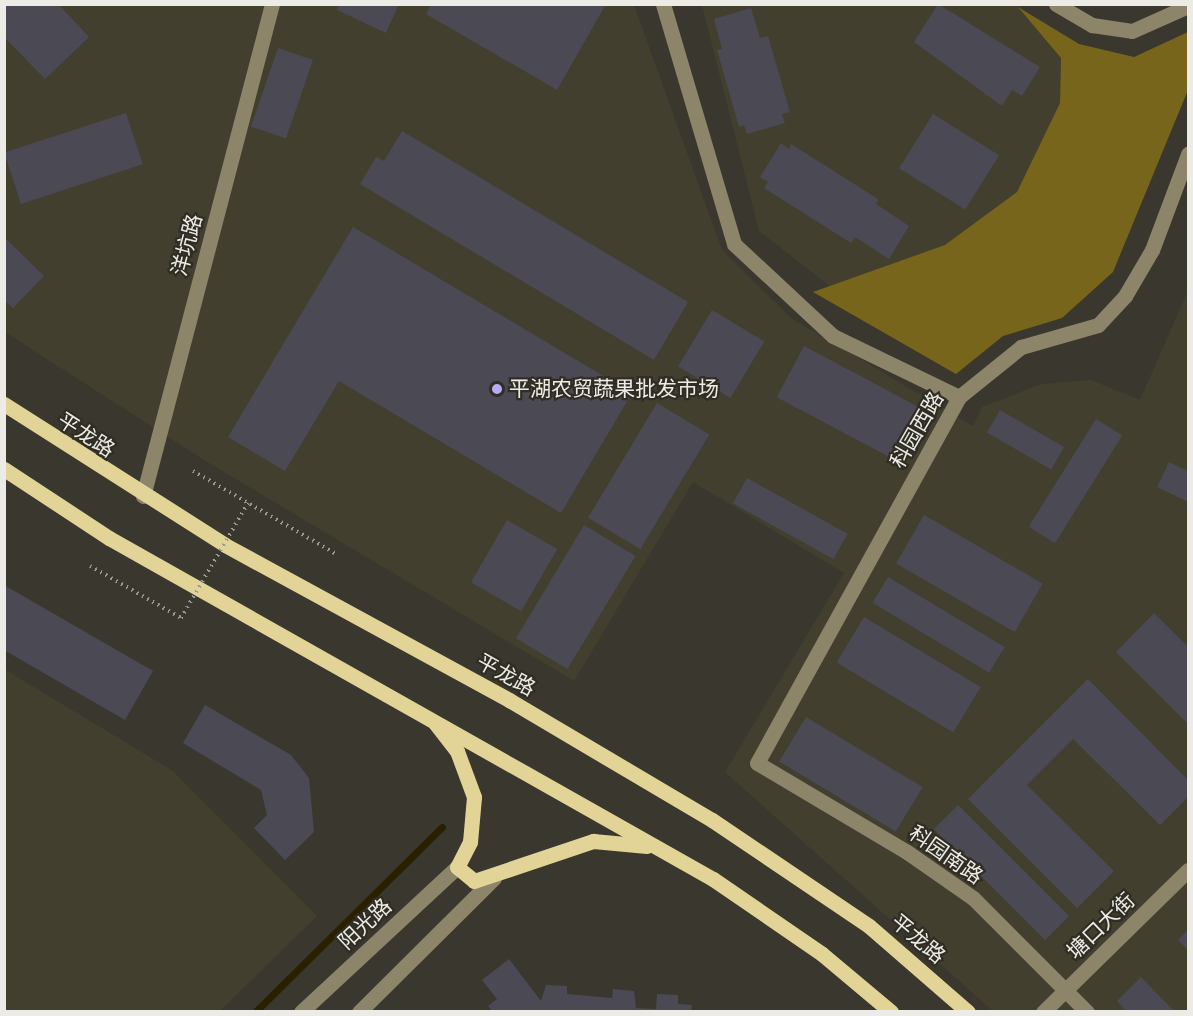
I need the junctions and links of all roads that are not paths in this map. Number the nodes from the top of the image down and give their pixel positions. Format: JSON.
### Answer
{"nodes":[{"id":1,"x":273,"y":4,"type":"edge"},
{"id":2,"x":663,"y":4,"type":"edge"},
{"id":3,"x":1056,"y":4,"type":"edge"},
{"id":4,"x":1188,"y":6,"type":"edge"},
{"id":5,"x":1188,"y":154,"type":"edge"},
{"id":6,"x":959,"y":397,"type":"junction"},
{"id":7,"x":4,"y":404,"type":"edge"},
{"id":8,"x":4,"y":469,"type":"edge"},
{"id":9,"x":143,"y":496,"type":"junction"},
{"id":10,"x":424,"y":712,"type":"junction"},
{"id":11,"x":757,"y":763,"type":"joint"},
{"id":12,"x":667,"y":853,"type":"junction"},
{"id":13,"x":457,"y":867,"type":"junction"},
{"id":14,"x":1188,"y":870,"type":"edge"},
{"id":15,"x":494,"y":878,"type":"junction"},
{"id":16,"x":1065,"y":990,"type":"junction"},
{"id":17,"x":301,"y":1011,"type":"edge"},
{"id":18,"x":359,"y":1011,"type":"edge"},
{"id":19,"x":891,"y":1011,"type":"edge"},
{"id":20,"x":968,"y":1011,"type":"edge"},
{"id":21,"x":1043,"y":1011,"type":"edge"},
{"id":22,"x":1087,"y":1011,"type":"edge"}],
"edges":[{"from":1,"to":9,"type":"street","name":"洋坑路"},
{"from":2,"to":6,"type":"street"},
{"from":3,"to":4,"type":"street"},
{"from":5,"to":6,"type":"street","name":"科园西路"},
{"from":6,"to":11,"type":"street","name":"科园西路"},
{"from":7,"to":9,"type":"main road","name":"平龙路"},
{"from":8,"to":10,"type":"main road"},
{"from":9,"to":20,"type":"main road","name":"平龙路"},
{"from":10,"to":12,"type":"main road"},
{"from":10,"to":13,"type":"main road"},
{"from":11,"to":16,"type":"street","name":"科园南路"},
{"from":12,"to":15,"type":"main road"},
{"from":12,"to":19,"type":"main road"},
{"from":13,"to":15,"type":"main road"},
{"from":13,"to":17,"type":"street","name":"阳光路"},
{"from":14,"to":16,"type":"street","name":"塘口大街"},
{"from":15,"to":18,"type":"street"},
{"from":16,"to":21,"type":"street","name":"塘口大街"},
{"from":16,"to":22,"type":"street","name":"科园南路"}]}
